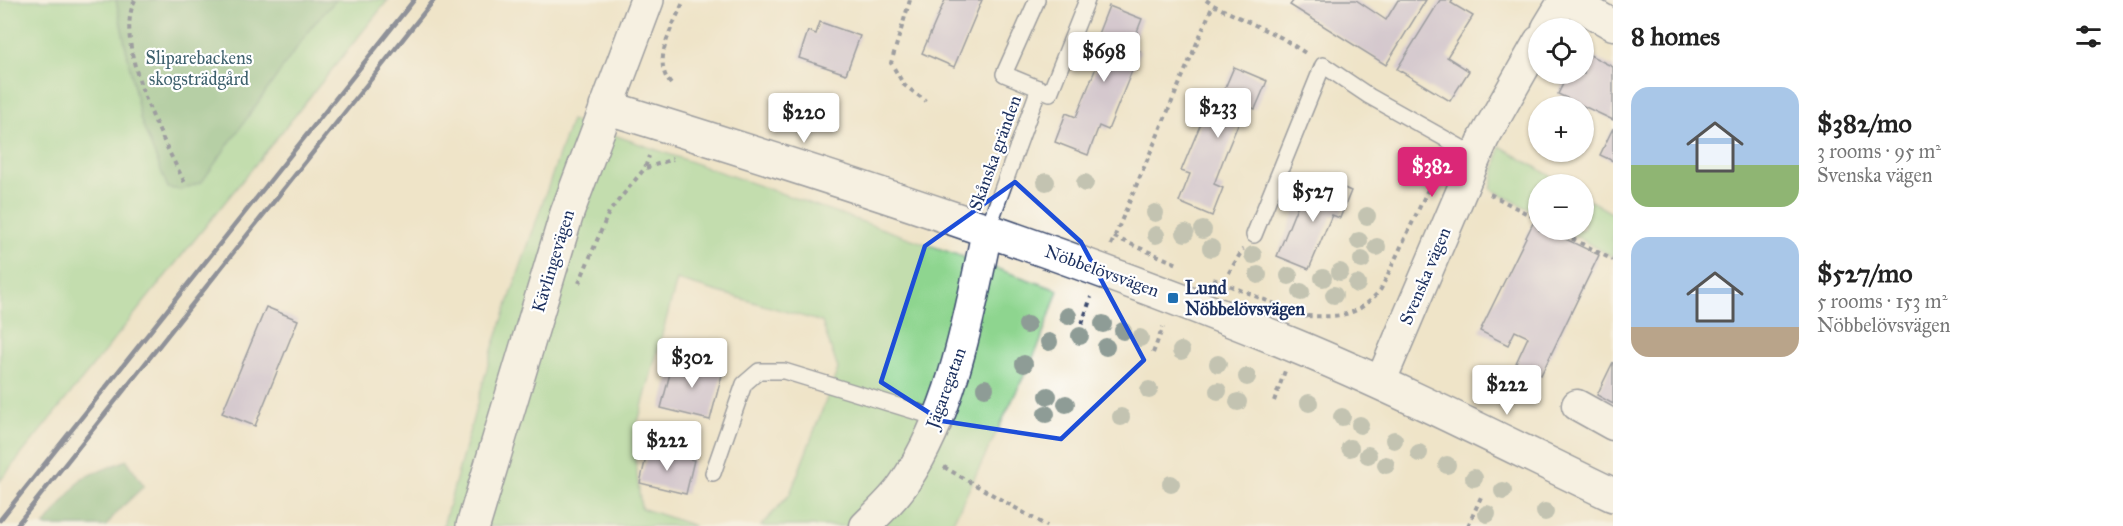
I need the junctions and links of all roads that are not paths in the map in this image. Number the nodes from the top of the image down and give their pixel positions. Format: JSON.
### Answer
{"nodes":[{"id":1,"x":647,"y":0,"type":"edge"},
{"id":2,"x":1037,"y":0,"type":"edge"},
{"id":3,"x":1087,"y":0,"type":"edge"},
{"id":4,"x":1564,"y":0,"type":"edge"},
{"id":5,"x":1570,"y":0,"type":"edge"},
{"id":6,"x":1553,"y":18,"type":"edge"},
{"id":7,"x":1613,"y":25,"type":"edge"},
{"id":8,"x":1528,"y":60,"type":"edge"},
{"id":9,"x":1039,"y":88,"type":"junction"},
{"id":10,"x":606,"y":107,"type":"junction"},
{"id":11,"x":1464,"y":160,"type":"junction"},
{"id":12,"x":987,"y":231,"type":"junction"},
{"id":13,"x":1254,"y":235,"type":"road end"},
{"id":14,"x":1380,"y":383,"type":"junction"},
{"id":15,"x":1576,"y":405,"type":"dead end"},
{"id":16,"x":937,"y":418,"type":"junction"},
{"id":17,"x":1613,"y":425,"type":"edge"},
{"id":18,"x":714,"y":473,"type":"dead end"},
{"id":19,"x":1613,"y":495,"type":"edge"},
{"id":20,"x":473,"y":526,"type":"edge"},
{"id":21,"x":865,"y":526,"type":"edge"}],
"edges":[{"from":1,"to":10,"type":"street","name":"Kävlingevägen"},
{"from":2,"to":9,"type":"lane","name":"Skånska gränden"},
{"from":3,"to":9,"type":"lane","name":"Skånska gränden"},
{"from":4,"to":6,"type":"street"},
{"from":5,"to":7,"type":"street"},
{"from":8,"to":11,"type":"street","name":"Svenska vägen"},
{"from":9,"to":12,"type":"lane","name":"Skånska gränden"},
{"from":10,"to":12,"type":"street","name":"Nöbbelövsvägen"},
{"from":10,"to":20,"type":"street","name":"Kävlingevägen"},
{"from":11,"to":13,"type":"lane"},
{"from":11,"to":14,"type":"street","name":"Svenska vägen"},
{"from":12,"to":14,"type":"street","name":"Nöbbelövsvägen"},
{"from":12,"to":16,"type":"street","name":"Jägaregatan"},
{"from":14,"to":19,"type":"street","name":"Nöbbelövsvägen"},
{"from":15,"to":17,"type":"street"},
{"from":16,"to":18,"type":"lane"},
{"from":16,"to":21,"type":"street","name":"Jägaregatan"}]}
